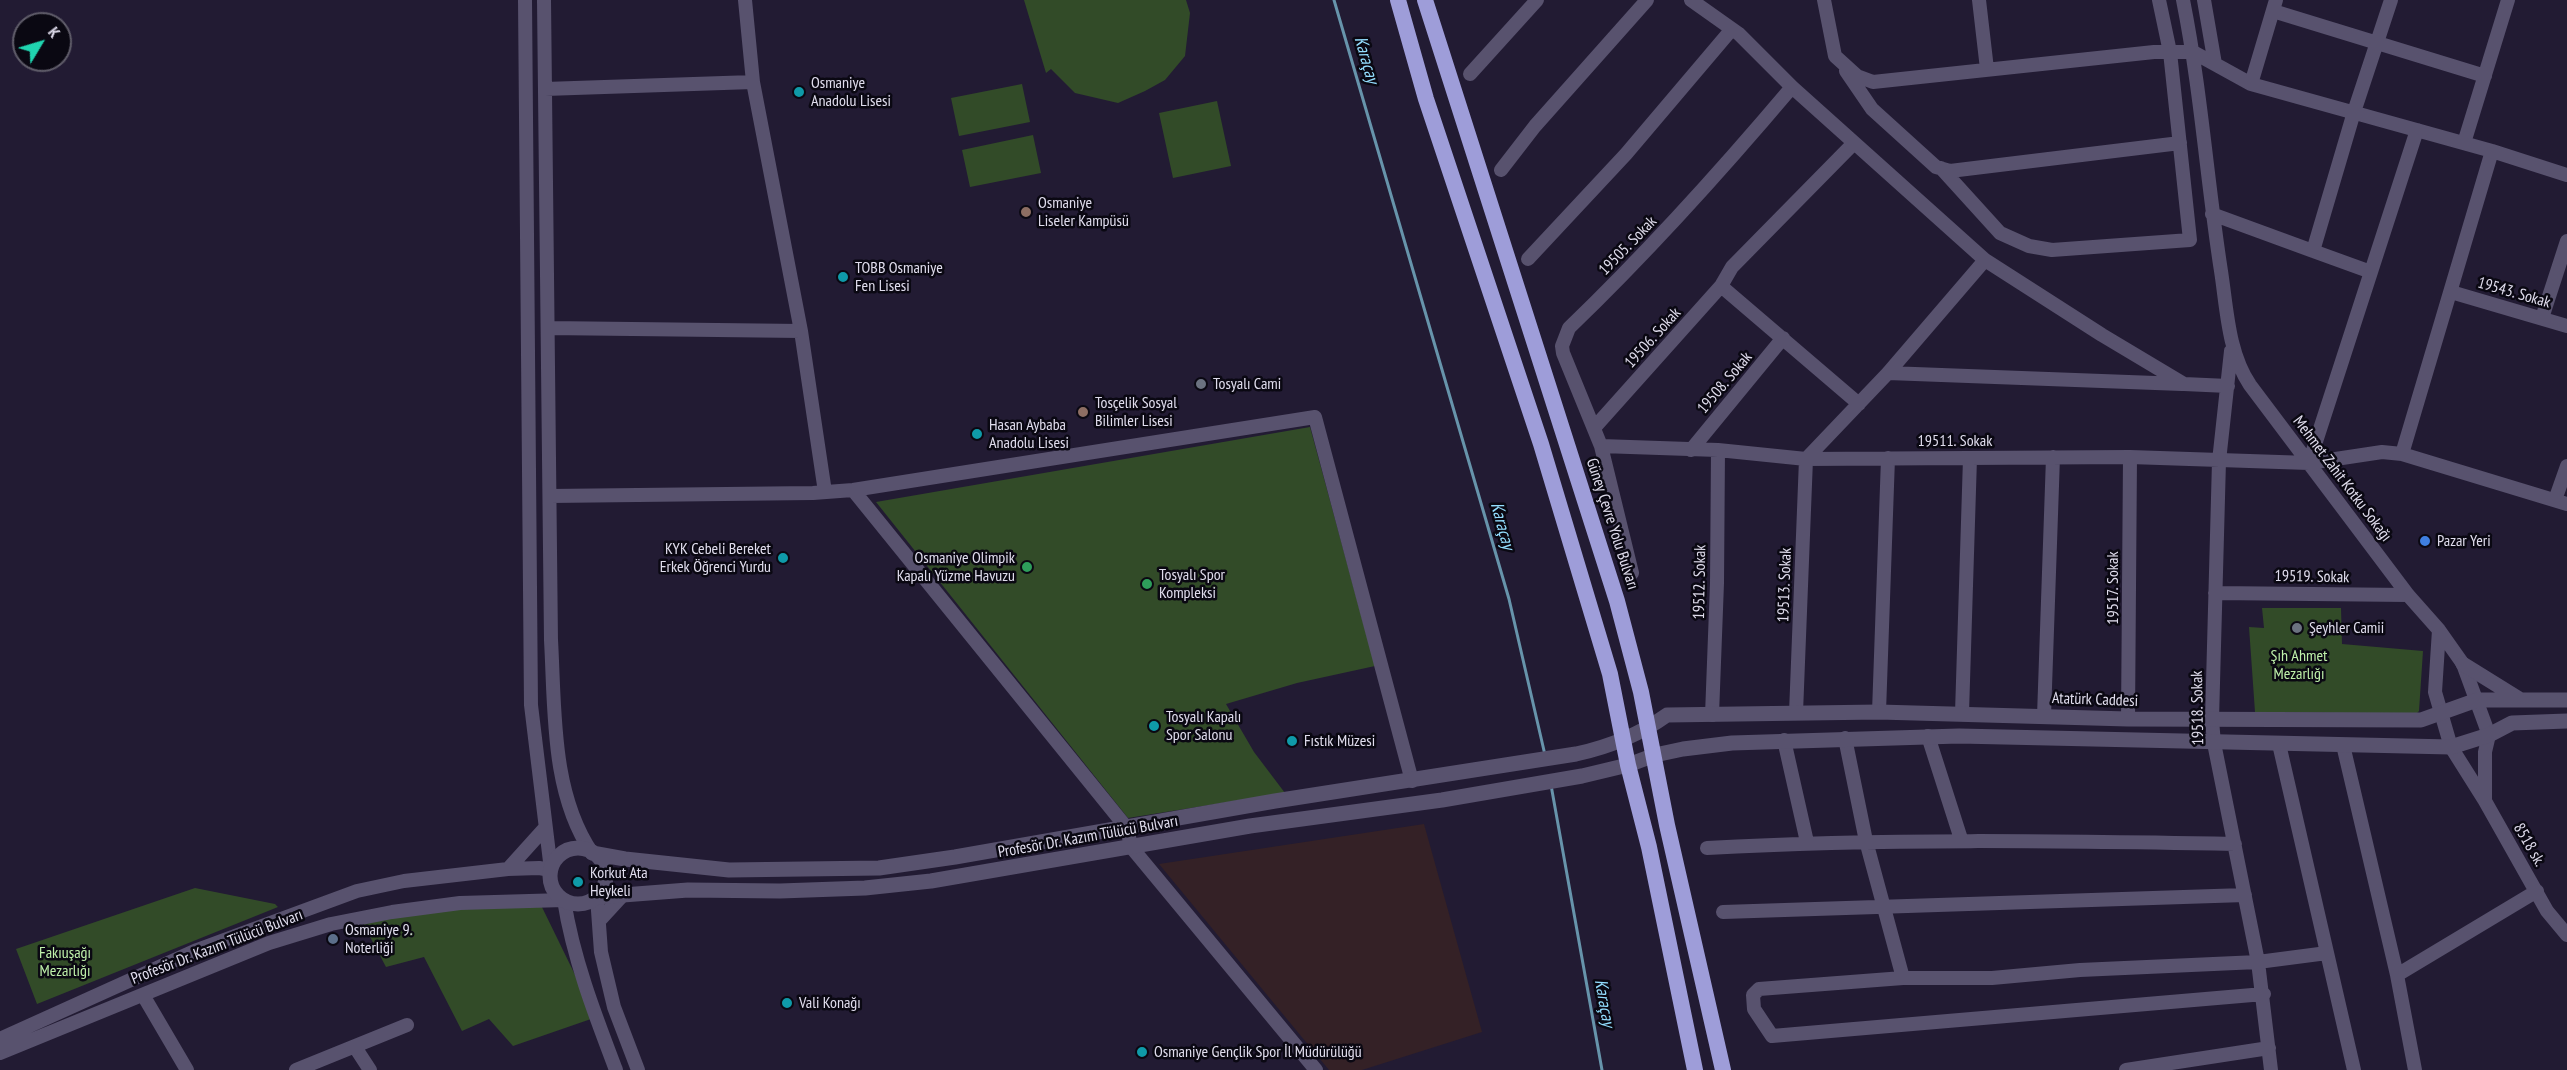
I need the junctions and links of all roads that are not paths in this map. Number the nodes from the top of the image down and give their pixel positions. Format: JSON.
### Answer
{"nodes":[{"id":1,"x":525,"y":0,"type":"edge"},
{"id":2,"x":544,"y":0,"type":"edge"},
{"id":3,"x":745,"y":0,"type":"edge"},
{"id":4,"x":1398,"y":0,"type":"edge"},
{"id":5,"x":1425,"y":0,"type":"edge"},
{"id":6,"x":1537,"y":0,"type":"edge"},
{"id":7,"x":1647,"y":0,"type":"edge"},
{"id":8,"x":1691,"y":0,"type":"edge"},
{"id":9,"x":1824,"y":0,"type":"edge"},
{"id":10,"x":1979,"y":0,"type":"edge"},
{"id":11,"x":2159,"y":0,"type":"edge"},
{"id":12,"x":2183,"y":0,"type":"edge"},
{"id":13,"x":2204,"y":0,"type":"edge"},
{"id":14,"x":2391,"y":0,"type":"edge"},
{"id":15,"x":2492,"y":0,"type":"edge"},
{"id":16,"x":2507,"y":2,"type":"edge"},
{"id":17,"x":2274,"y":5,"type":"edge"},
{"id":18,"x":1732,"y":29,"type":"junction"},
{"id":19,"x":2377,"y":44,"type":"junction"},
{"id":20,"x":2170,"y":52,"type":"junction"},
{"id":21,"x":2193,"y":52,"type":"junction"},
{"id":22,"x":1835,"y":56,"type":"junction"},
{"id":23,"x":2215,"y":64,"type":"junction"},
{"id":24,"x":1987,"y":69,"type":"junction"},
{"id":25,"x":1470,"y":74,"type":"dead end"},
{"id":26,"x":2485,"y":76,"type":"junction"},
{"id":27,"x":753,"y":82,"type":"junction"},
{"id":28,"x":2251,"y":84,"type":"junction"},
{"id":29,"x":1792,"y":87,"type":"junction"},
{"id":30,"x":545,"y":88,"type":"junction"},
{"id":31,"x":2354,"y":112,"type":"junction"},
{"id":32,"x":2417,"y":130,"type":"junction"},
{"id":33,"x":1854,"y":143,"type":"junction"},
{"id":34,"x":2180,"y":143,"type":"junction"},
{"id":35,"x":2464,"y":143,"type":"junction"},
{"id":36,"x":2492,"y":151,"type":"junction"},
{"id":37,"x":1941,"y":168,"type":"junction"},
{"id":38,"x":1501,"y":170,"type":"dead end"},
{"id":39,"x":2567,"y":175,"type":"edge"},
{"id":40,"x":2212,"y":214,"type":"junction"},
{"id":41,"x":2567,"y":241,"type":"edge"},
{"id":42,"x":2313,"y":251,"type":"junction"},
{"id":43,"x":1528,"y":259,"type":"dead end"},
{"id":44,"x":1985,"y":260,"type":"junction"},
{"id":45,"x":2371,"y":272,"type":"junction"},
{"id":46,"x":1721,"y":286,"type":"junction"},
{"id":47,"x":2451,"y":292,"type":"junction"},
{"id":48,"x":2542,"y":318,"type":"junction"},
{"id":49,"x":2567,"y":326,"type":"edge"},
{"id":50,"x":548,"y":328,"type":"junction"},
{"id":51,"x":801,"y":331,"type":"junction"},
{"id":52,"x":1783,"y":338,"type":"junction"},
{"id":53,"x":1888,"y":373,"type":"junction"},
{"id":54,"x":2233,"y":378,"type":"junction"},
{"id":55,"x":2184,"y":384,"type":"junction"},
{"id":56,"x":1859,"y":404,"type":"junction"},
{"id":57,"x":1594,"y":428,"type":"junction"},
{"id":58,"x":1601,"y":446,"type":"junction"},
{"id":59,"x":1691,"y":450,"type":"junction"},
{"id":60,"x":1718,"y":450,"type":"junction"},
{"id":61,"x":2402,"y":454,"type":"junction"},
{"id":62,"x":2053,"y":457,"type":"junction"},
{"id":63,"x":2130,"y":457,"type":"junction"},
{"id":64,"x":1888,"y":458,"type":"junction"},
{"id":65,"x":1970,"y":458,"type":"junction"},
{"id":66,"x":1806,"y":459,"type":"junction"},
{"id":67,"x":2219,"y":461,"type":"junction"},
{"id":68,"x":2309,"y":463,"type":"junction"},
{"id":69,"x":2567,"y":466,"type":"edge"},
{"id":70,"x":853,"y":490,"type":"junction"},
{"id":71,"x":825,"y":492,"type":"junction"},
{"id":72,"x":550,"y":496,"type":"junction"},
{"id":73,"x":2561,"y":502,"type":"edge"},
{"id":74,"x":1632,"y":573,"type":"dead end"},
{"id":75,"x":2215,"y":593,"type":"junction"},
{"id":76,"x":2408,"y":595,"type":"junction"},
{"id":77,"x":2439,"y":630,"type":"junction"},
{"id":78,"x":2463,"y":664,"type":"junction"},
{"id":79,"x":2477,"y":700,"type":"junction"},
{"id":80,"x":2521,"y":700,"type":"junction"},
{"id":81,"x":2567,"y":700,"type":"edge"},
{"id":82,"x":1879,"y":712,"type":"junction"},
{"id":83,"x":1796,"y":713,"type":"junction"},
{"id":84,"x":1962,"y":713,"type":"junction"},
{"id":85,"x":2441,"y":713,"type":"junction"},
{"id":86,"x":1712,"y":715,"type":"junction"},
{"id":87,"x":2044,"y":716,"type":"junction"},
{"id":88,"x":2128,"y":719,"type":"junction"},
{"id":89,"x":2212,"y":720,"type":"junction"},
{"id":90,"x":2567,"y":721,"type":"edge"},
{"id":91,"x":1649,"y":728,"type":"junction"},
{"id":92,"x":2489,"y":735,"type":"junction"},
{"id":93,"x":1928,"y":736,"type":"junction"},
{"id":94,"x":1845,"y":738,"type":"junction"},
{"id":95,"x":1624,"y":739,"type":"junction"},
{"id":96,"x":1784,"y":740,"type":"junction"},
{"id":97,"x":2214,"y":743,"type":"junction"},
{"id":98,"x":2279,"y":744,"type":"junction"},
{"id":99,"x":2343,"y":745,"type":"junction"},
{"id":100,"x":2451,"y":747,"type":"junction"},
{"id":101,"x":1576,"y":754,"type":"joint"},
{"id":102,"x":1655,"y":756,"type":"junction"},
{"id":103,"x":1628,"y":765,"type":"junction"},
{"id":104,"x":1412,"y":781,"type":"junction"},
{"id":105,"x":2485,"y":801,"type":"junction"},
{"id":106,"x":1126,"y":827,"type":"junction"},
{"id":107,"x":545,"y":828,"type":"junction"},
{"id":108,"x":1961,"y":839,"type":"junction"},
{"id":109,"x":1866,"y":841,"type":"junction"},
{"id":110,"x":1807,"y":842,"type":"junction"},
{"id":111,"x":2235,"y":844,"type":"junction"},
{"id":112,"x":1132,"y":848,"type":"junction"},
{"id":113,"x":1707,"y":848,"type":"dead end"},
{"id":114,"x":592,"y":852,"type":"junction"},
{"id":115,"x":508,"y":869,"type":"junction"},
{"id":116,"x":550,"y":870,"type":"junction"},
{"id":117,"x":2537,"y":891,"type":"junction"},
{"id":118,"x":2245,"y":895,"type":"junction"},
{"id":119,"x":622,"y":896,"type":"junction"},
{"id":120,"x":597,"y":897,"type":"junction"},
{"id":121,"x":564,"y":900,"type":"junction"},
{"id":122,"x":539,"y":901,"type":"junction"},
{"id":123,"x":1884,"y":906,"type":"junction"},
{"id":124,"x":1723,"y":912,"type":"dead end"},
{"id":125,"x":599,"y":921,"type":"junction"},
{"id":126,"x":567,"y":922,"type":"junction"},
{"id":127,"x":2567,"y":935,"type":"edge"},
{"id":128,"x":2327,"y":953,"type":"junction"},
{"id":129,"x":2258,"y":962,"type":"junction"},
{"id":130,"x":2397,"y":975,"type":"junction"},
{"id":131,"x":1903,"y":978,"type":"junction"},
{"id":132,"x":2264,"y":994,"type":"junction"},
{"id":133,"x":142,"y":995,"type":"junction"},
{"id":134,"x":408,"y":1025,"type":"dead end"},
{"id":135,"x":0,"y":1039,"type":"edge"},
{"id":136,"x":355,"y":1047,"type":"junction"},
{"id":137,"x":2269,"y":1048,"type":"junction"},
{"id":138,"x":0,"y":1053,"type":"edge"},
{"id":139,"x":187,"y":1070,"type":"edge"},
{"id":140,"x":296,"y":1070,"type":"edge"},
{"id":141,"x":370,"y":1070,"type":"edge"},
{"id":142,"x":615,"y":1070,"type":"edge"},
{"id":143,"x":638,"y":1070,"type":"edge"},
{"id":144,"x":1316,"y":1070,"type":"edge"},
{"id":145,"x":1695,"y":1070,"type":"edge"},
{"id":146,"x":1723,"y":1070,"type":"edge"},
{"id":147,"x":2126,"y":1070,"type":"edge"},
{"id":148,"x":2271,"y":1070,"type":"edge"},
{"id":149,"x":2354,"y":1070,"type":"edge"},
{"id":150,"x":2415,"y":1070,"type":"edge"}],
"edges":[{"from":1,"to":107,"type":"street"},
{"from":2,"to":30,"type":"street"},
{"from":3,"to":27,"type":"street"},
{"from":4,"to":95,"type":"highway"},
{"from":5,"to":91,"type":"highway","name":"Güney Çevre Yolu Bulvarı"},
{"from":6,"to":25,"type":"street"},
{"from":7,"to":38,"type":"street"},
{"from":8,"to":18,"type":"street"},
{"from":9,"to":22,"type":"street"},
{"from":10,"to":24,"type":"street"},
{"from":11,"to":20,"type":"street"},
{"from":12,"to":21,"type":"street","name":"Mehmet Zahit Kotku Sokağı"},
{"from":13,"to":23,"type":"street"},
{"from":14,"to":19,"type":"street"},
{"from":15,"to":16,"type":"street"},
{"from":16,"to":26,"type":"street"},
{"from":17,"to":19,"type":"street"},
{"from":17,"to":28,"type":"street"},
{"from":18,"to":29,"type":"street"},
{"from":18,"to":43,"type":"street"},
{"from":19,"to":26,"type":"street"},
{"from":19,"to":31,"type":"street"},
{"from":20,"to":21,"type":"street"},
{"from":20,"to":24,"type":"street"},
{"from":20,"to":34,"type":"street"},
{"from":21,"to":23,"type":"street"},
{"from":21,"to":40,"type":"street","name":"Mehmet Zahit Kotku Sokağı"},
{"from":22,"to":24,"type":"street"},
{"from":22,"to":37,"type":"street"},
{"from":23,"to":28,"type":"street"},
{"from":26,"to":35,"type":"street"},
{"from":27,"to":30,"type":"street"},
{"from":27,"to":51,"type":"street"},
{"from":28,"to":31,"type":"street"},
{"from":29,"to":33,"type":"street"},
{"from":29,"to":57,"type":"street","name":"19505. Sokak"},
{"from":30,"to":50,"type":"street"},
{"from":31,"to":32,"type":"street"},
{"from":31,"to":42,"type":"street"},
{"from":32,"to":35,"type":"street"},
{"from":32,"to":45,"type":"street"},
{"from":33,"to":44,"type":"street"},
{"from":33,"to":46,"type":"street","name":"19506. Sokak"},
{"from":34,"to":37,"type":"street"},
{"from":34,"to":37,"type":"street"},
{"from":35,"to":36,"type":"street"},
{"from":36,"to":39,"type":"street"},
{"from":36,"to":47,"type":"street"},
{"from":40,"to":42,"type":"street"},
{"from":40,"to":54,"type":"street","name":"Mehmet Zahit Kotku Sokağı"},
{"from":41,"to":48,"type":"street"},
{"from":42,"to":45,"type":"street"},
{"from":44,"to":53,"type":"street"},
{"from":44,"to":55,"type":"street"},
{"from":45,"to":68,"type":"street"},
{"from":46,"to":52,"type":"street"},
{"from":46,"to":57,"type":"street","name":"19506. Sokak"},
{"from":47,"to":48,"type":"street","name":"19543. Sokak"},
{"from":47,"to":61,"type":"street"},
{"from":48,"to":49,"type":"street","name":"19543. Sokak"},
{"from":50,"to":51,"type":"street"},
{"from":50,"to":72,"type":"street"},
{"from":51,"to":71,"type":"street"},
{"from":52,"to":56,"type":"street"},
{"from":52,"to":59,"type":"street","name":"19508. Sokak"},
{"from":53,"to":55,"type":"street"},
{"from":53,"to":56,"type":"street"},
{"from":54,"to":55,"type":"street"},
{"from":54,"to":67,"type":"street","name":"19518. Sokak"},
{"from":54,"to":68,"type":"street","name":"Mehmet Zahit Kotku Sokağı"},
{"from":56,"to":66,"type":"street"},
{"from":57,"to":58,"type":"street","name":"19505. Sokak"},
{"from":58,"to":59,"type":"street","name":"19511. Sokak"},
{"from":58,"to":74,"type":"street","name":"19505. Sokak"},
{"from":59,"to":60,"type":"street","name":"19511. Sokak"},
{"from":60,"to":66,"type":"street","name":"19511. Sokak"},
{"from":60,"to":86,"type":"street","name":"19512. Sokak"},
{"from":61,"to":68,"type":"street","name":"19511. Sokak"},
{"from":61,"to":73,"type":"street","name":"19511. Sokak"},
{"from":62,"to":63,"type":"street","name":"19511. Sokak"},
{"from":62,"to":65,"type":"street","name":"19511. Sokak"},
{"from":62,"to":87,"type":"street"},
{"from":63,"to":67,"type":"street","name":"19511. Sokak"},
{"from":63,"to":88,"type":"street","name":"19517. Sokak"},
{"from":64,"to":65,"type":"street","name":"19511. Sokak"},
{"from":64,"to":66,"type":"street","name":"19511. Sokak"},
{"from":64,"to":82,"type":"street"},
{"from":65,"to":84,"type":"street"},
{"from":66,"to":83,"type":"street","name":"19513. Sokak"},
{"from":67,"to":68,"type":"street","name":"19511. Sokak"},
{"from":67,"to":75,"type":"street","name":"19518. Sokak"},
{"from":68,"to":76,"type":"street","name":"Mehmet Zahit Kotku Sokağı"},
{"from":69,"to":73,"type":"street"},
{"from":70,"to":71,"type":"street"},
{"from":70,"to":104,"type":"street"},
{"from":70,"to":106,"type":"street"},
{"from":71,"to":72,"type":"street"},
{"from":72,"to":114,"type":"street"},
{"from":75,"to":76,"type":"street","name":"19519. Sokak"},
{"from":75,"to":89,"type":"street","name":"19518. Sokak"},
{"from":76,"to":77,"type":"street","name":"Mehmet Zahit Kotku Sokağı"},
{"from":77,"to":78,"type":"street","name":"Mehmet Zahit Kotku Sokağı"},
{"from":77,"to":85,"type":"street","name":"8518 sk."},
{"from":78,"to":79,"type":"street","name":"Mehmet Zahit Kotku Sokağı"},
{"from":78,"to":80,"type":"street"},
{"from":79,"to":80,"type":"street","name":"Atatürk Caddesi"},
{"from":79,"to":85,"type":"street","name":"Atatürk Caddesi"},
{"from":79,"to":92,"type":"street","name":"Mehmet Zahit Kotku Sokağı"},
{"from":80,"to":81,"type":"street","name":"Atatürk Caddesi"},
{"from":82,"to":83,"type":"street","name":"Atatürk Caddesi"},
{"from":82,"to":84,"type":"street","name":"Atatürk Caddesi"},
{"from":83,"to":86,"type":"street","name":"Atatürk Caddesi"},
{"from":84,"to":87,"type":"street","name":"Atatürk Caddesi"},
{"from":85,"to":89,"type":"street","name":"Atatürk Caddesi"},
{"from":85,"to":100,"type":"street","name":"8518 sk."},
{"from":86,"to":91,"type":"street","name":"Atatürk Caddesi"},
{"from":87,"to":88,"type":"street","name":"Atatürk Caddesi"},
{"from":88,"to":89,"type":"street","name":"Atatürk Caddesi"},
{"from":89,"to":97,"type":"street","name":"19518. Sokak"},
{"from":90,"to":92,"type":"street"},
{"from":91,"to":95,"type":"street","name":"Atatürk Caddesi"},
{"from":91,"to":102,"type":"highway","name":"Güney Çevre Yolu Bulvarı"},
{"from":92,"to":100,"type":"street"},
{"from":92,"to":105,"type":"street"},
{"from":93,"to":94,"type":"street"},
{"from":93,"to":97,"type":"street"},
{"from":93,"to":108,"type":"street"},
{"from":94,"to":96,"type":"street"},
{"from":94,"to":109,"type":"street"},
{"from":95,"to":101,"type":"street","name":"Atatürk Caddesi"},
{"from":95,"to":103,"type":"highway"},
{"from":96,"to":102,"type":"street"},
{"from":96,"to":110,"type":"street"},
{"from":97,"to":98,"type":"street"},
{"from":97,"to":111,"type":"street","name":"19518. Sokak"},
{"from":98,"to":99,"type":"street"},
{"from":98,"to":128,"type":"street"},
{"from":99,"to":100,"type":"street"},
{"from":99,"to":130,"type":"street"},
{"from":100,"to":105,"type":"street","name":"8518 sk."},
{"from":101,"to":104,"type":"street","name":"Profesör Dr. Kazım Tülücü Bulvarı"},
{"from":102,"to":103,"type":"street"},
{"from":102,"to":146,"type":"highway","name":"Güney Çevre Yolu Bulvarı"},
{"from":103,"to":112,"type":"street","name":"Profesör Dr. Kazım Tülücü Bulvarı"},
{"from":103,"to":145,"type":"highway"},
{"from":104,"to":106,"type":"street","name":"Profesör Dr. Kazım Tülücü Bulvarı"},
{"from":105,"to":117,"type":"street","name":"8518 sk."},
{"from":106,"to":112,"type":"street"},
{"from":106,"to":114,"type":"street","name":"Profesör Dr. Kazım Tülücü Bulvarı"},
{"from":107,"to":115,"type":"street"},
{"from":107,"to":116,"type":"street"},
{"from":108,"to":109,"type":"street"},
{"from":108,"to":111,"type":"street"},
{"from":109,"to":110,"type":"street"},
{"from":109,"to":123,"type":"street"},
{"from":110,"to":113,"type":"street"},
{"from":111,"to":118,"type":"street","name":"19518. Sokak"},
{"from":112,"to":119,"type":"street","name":"Profesör Dr. Kazım Tülücü Bulvarı"},
{"from":112,"to":144,"type":"street"},
{"from":114,"to":116,"type":"street"},
{"from":114,"to":120,"type":"street"},
{"from":115,"to":116,"type":"street","name":"Profesör Dr. Kazım Tülücü Bulvarı"},
{"from":115,"to":135,"type":"street","name":"Profesör Dr. Kazım Tülücü Bulvarı"},
{"from":116,"to":121,"type":"street"},
{"from":117,"to":127,"type":"street","name":"8518 sk."},
{"from":117,"to":130,"type":"street"},
{"from":118,"to":123,"type":"street"},
{"from":118,"to":129,"type":"street","name":"19518. Sokak"},
{"from":119,"to":120,"type":"street","name":"Profesör Dr. Kazım Tülücü Bulvarı"},
{"from":119,"to":125,"type":"street"},
{"from":120,"to":121,"type":"street"},
{"from":120,"to":125,"type":"street"},
{"from":121,"to":122,"type":"street","name":"Profesör Dr. Kazım Tülücü Bulvarı"},
{"from":121,"to":126,"type":"street"},
{"from":122,"to":126,"type":"street"},
{"from":122,"to":133,"type":"street","name":"Profesör Dr. Kazım Tülücü Bulvarı"},
{"from":123,"to":124,"type":"street"},
{"from":123,"to":131,"type":"street"},
{"from":125,"to":143,"type":"street"},
{"from":126,"to":142,"type":"street"},
{"from":128,"to":129,"type":"street"},
{"from":128,"to":149,"type":"street"},
{"from":129,"to":131,"type":"street"},
{"from":129,"to":132,"type":"street","name":"19518. Sokak"},
{"from":130,"to":150,"type":"street"},
{"from":131,"to":132,"type":"street"},
{"from":132,"to":137,"type":"street","name":"19518. Sokak"},
{"from":133,"to":138,"type":"street","name":"Profesör Dr. Kazım Tülücü Bulvarı"},
{"from":133,"to":139,"type":"street"},
{"from":134,"to":136,"type":"street"},
{"from":136,"to":140,"type":"street"},
{"from":136,"to":141,"type":"street"},
{"from":137,"to":147,"type":"street"},
{"from":137,"to":148,"type":"street","name":"19518. Sokak"}]}
